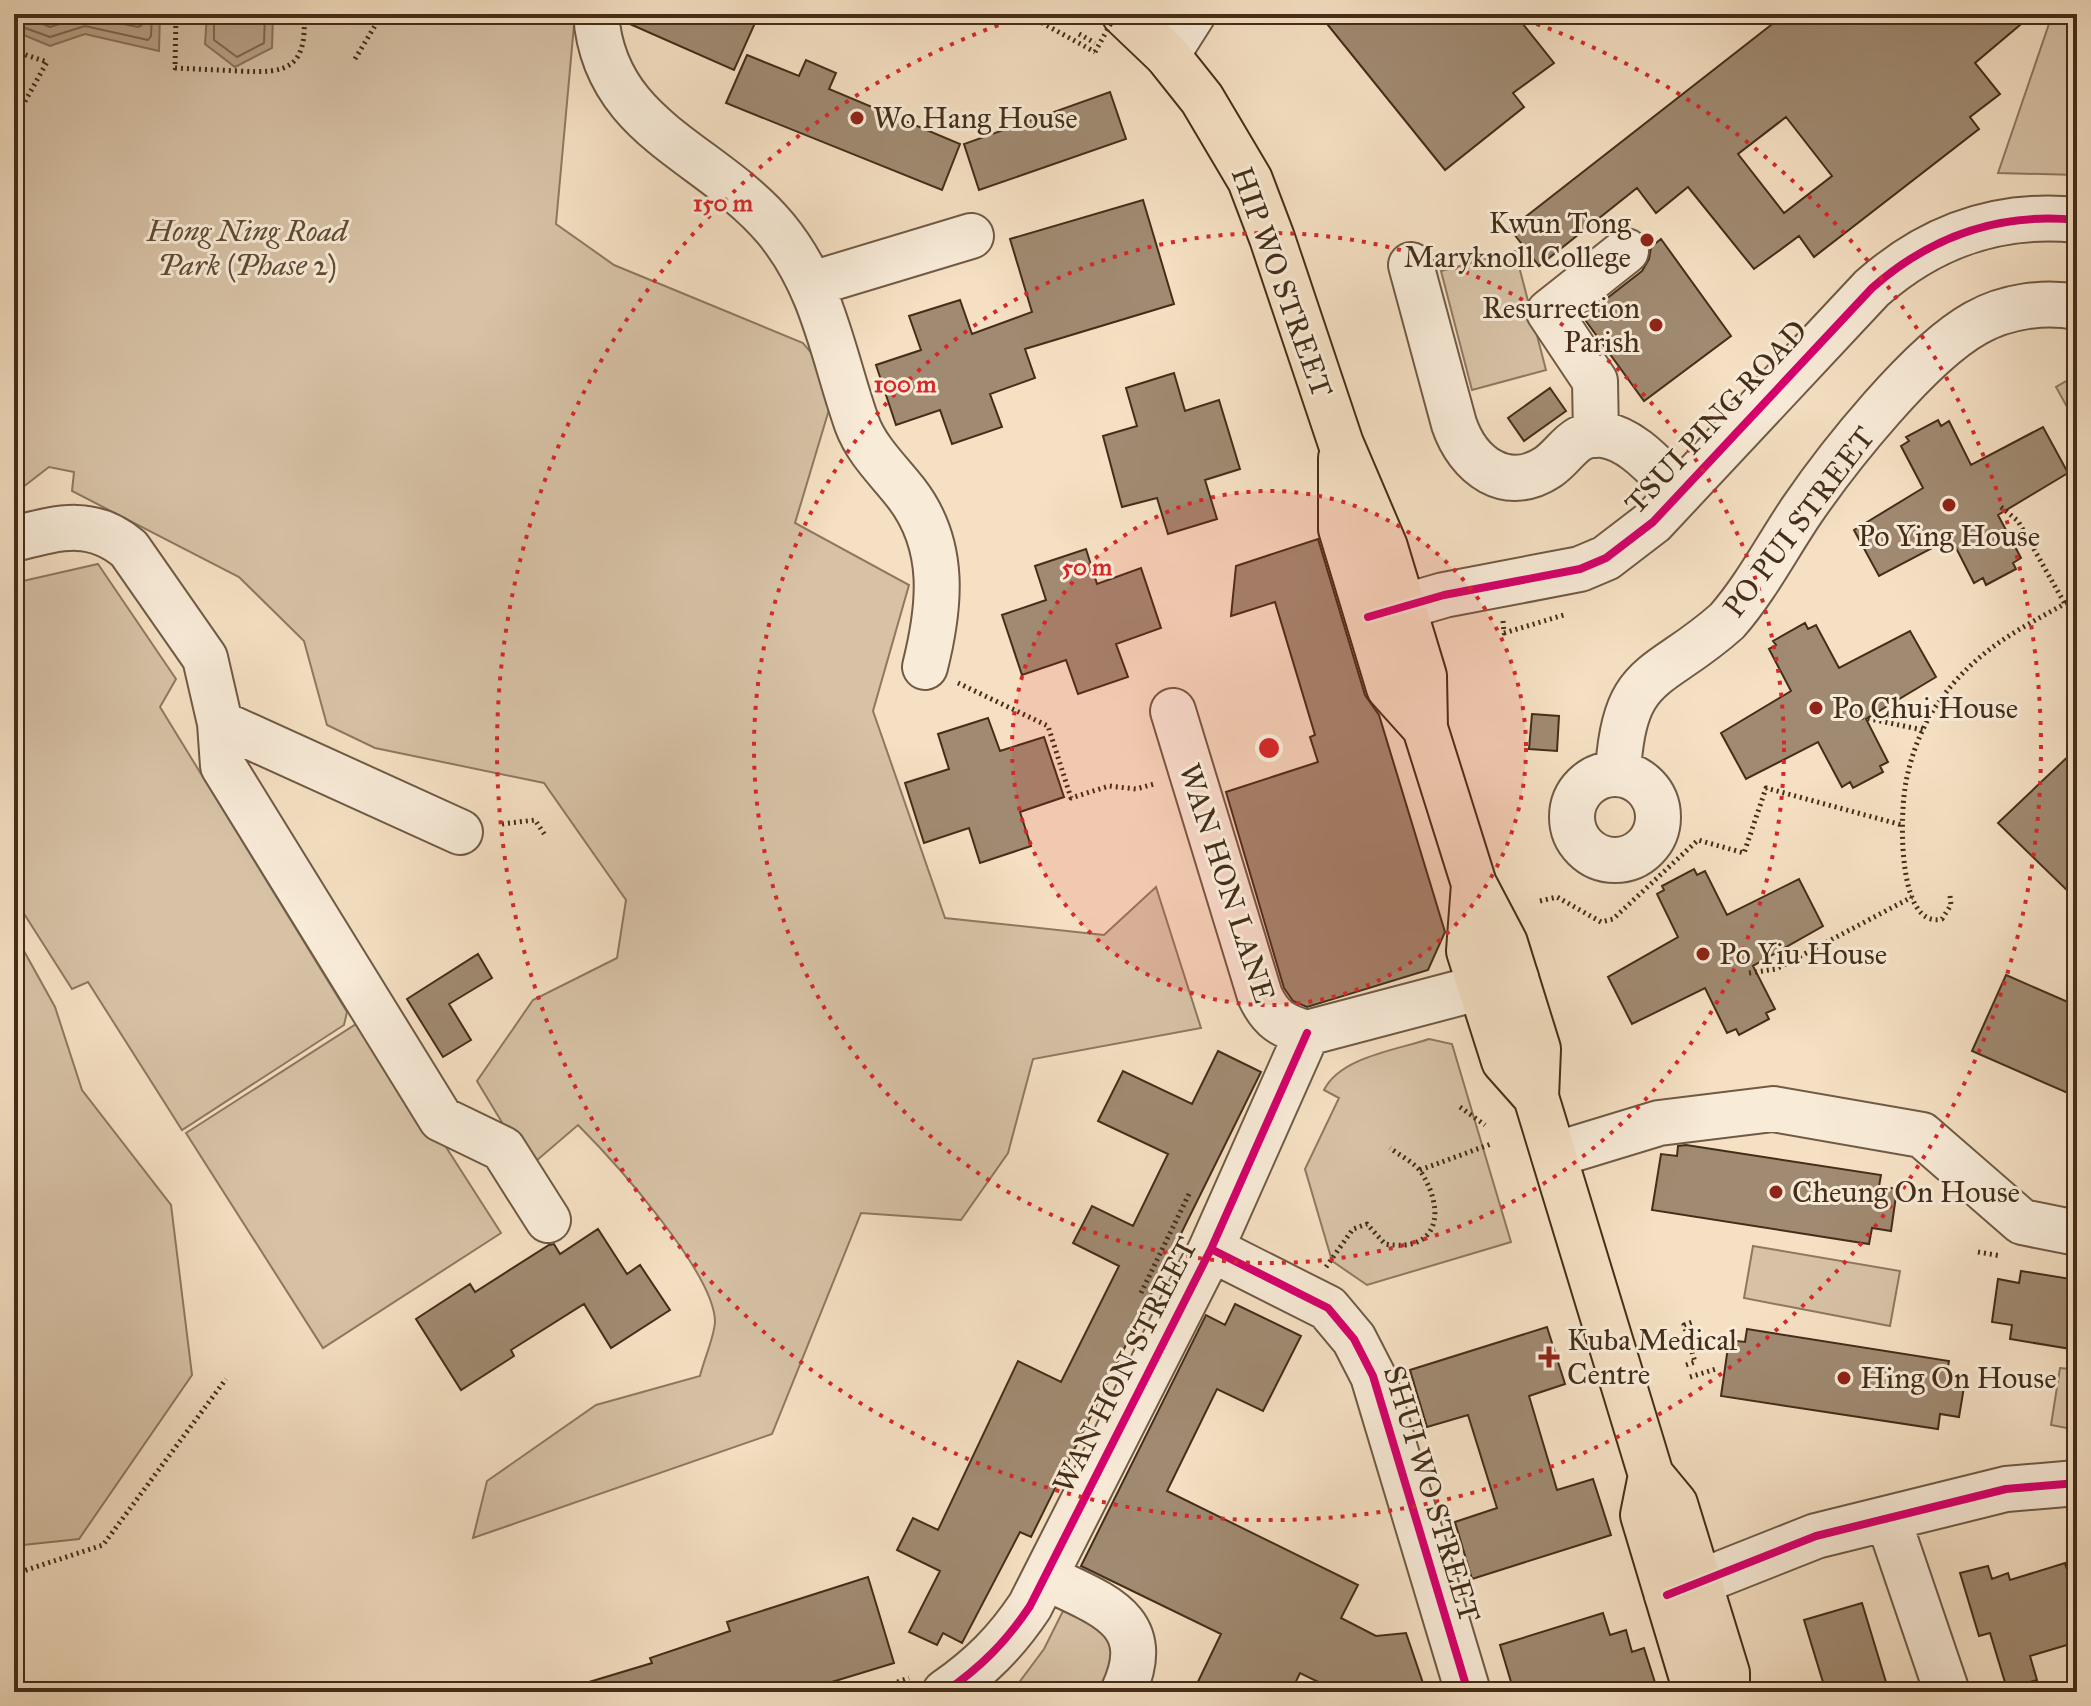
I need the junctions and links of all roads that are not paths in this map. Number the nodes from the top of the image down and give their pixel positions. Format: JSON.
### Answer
{"nodes":[{"id":1,"x":596,"y":14,"type":"edge"},
{"id":2,"x":1193,"y":14,"type":"edge"},
{"id":3,"x":1112,"y":30,"type":"edge"},
{"id":4,"x":1167,"y":55,"type":"junction"},
{"id":5,"x":2077,"y":220,"type":"edge"},
{"id":6,"x":971,"y":236,"type":"dead end"},
{"id":7,"x":1626,"y":251,"type":"dead end"},
{"id":8,"x":1411,"y":265,"type":"dead end"},
{"id":9,"x":812,"y":284,"type":"junction"},
{"id":10,"x":2077,"y":307,"type":"edge"},
{"id":11,"x":1596,"y":435,"type":"junction"},
{"id":12,"x":1681,"y":492,"type":"junction"},
{"id":13,"x":14,"y":539,"type":"edge"},
{"id":14,"x":1385,"y":611,"type":"junction"},
{"id":15,"x":925,"y":667,"type":"road end"},
{"id":16,"x":1173,"y":711,"type":"dead end"},
{"id":17,"x":220,"y":723,"type":"junction"},
{"id":18,"x":1618,"y":774,"type":"dead end"},
{"id":19,"x":460,"y":832,"type":"dead end"},
{"id":20,"x":1498,"y":983,"type":"junction"},
{"id":21,"x":1307,"y":1033,"type":"junction"},
{"id":22,"x":1554,"y":1155,"type":"junction"},
{"id":23,"x":548,"y":1220,"type":"dead end"},
{"id":24,"x":2077,"y":1233,"type":"edge"},
{"id":25,"x":1211,"y":1249,"type":"junction"},
{"id":26,"x":2077,"y":1483,"type":"edge"},
{"id":27,"x":1888,"y":1519,"type":"junction"},
{"id":28,"x":1045,"y":1577,"type":"junction"},
{"id":29,"x":1683,"y":1590,"type":"junction"},
{"id":30,"x":932,"y":1683,"type":"edge"},
{"id":31,"x":1123,"y":1692,"type":"edge"},
{"id":32,"x":1468,"y":1692,"type":"edge"},
{"id":33,"x":1701,"y":1692,"type":"edge"},
{"id":34,"x":1727,"y":1692,"type":"edge"},
{"id":35,"x":1947,"y":1692,"type":"edge"}],
"edges":[{"from":1,"to":9,"type":"street"},
{"from":2,"to":4,"type":"street"},
{"from":3,"to":4,"type":"main road","name":"HIP WO STREET"},
{"from":4,"to":14,"type":"main road","name":"HIP WO STREET"},
{"from":5,"to":12,"type":"street","name":"TSUI PING ROAD"},
{"from":6,"to":9,"type":"street"},
{"from":7,"to":11,"type":"street"},
{"from":8,"to":11,"type":"street"},
{"from":9,"to":15,"type":"street"},
{"from":10,"to":18,"type":"street","name":"PO PUI STREET"},
{"from":11,"to":12,"type":"street"},
{"from":12,"to":14,"type":"street","name":"TSUI PING ROAD"},
{"from":13,"to":17,"type":"street"},
{"from":14,"to":20,"type":"main road","name":"HIP WO STREET"},
{"from":16,"to":21,"type":"street","name":"WAN HON LANE"},
{"from":17,"to":19,"type":"street"},
{"from":17,"to":23,"type":"street"},
{"from":20,"to":21,"type":"street"},
{"from":20,"to":22,"type":"main road","name":"HIP WO STREET"},
{"from":21,"to":25,"type":"street","name":"WAN HON STREET"},
{"from":22,"to":24,"type":"street"},
{"from":22,"to":29,"type":"main road","name":"HIP WO STREET"},
{"from":25,"to":28,"type":"street","name":"WAN HON STREET"},
{"from":25,"to":32,"type":"street","name":"SHUI WO STREET"},
{"from":26,"to":27,"type":"street"},
{"from":27,"to":29,"type":"street"},
{"from":27,"to":35,"type":"street"},
{"from":28,"to":30,"type":"street","name":"WAN HON STREET"},
{"from":28,"to":31,"type":"street"},
{"from":29,"to":33,"type":"main road","name":"HIP WO STREET"},
{"from":29,"to":34,"type":"main road","name":"HIP WO STREET"}]}
